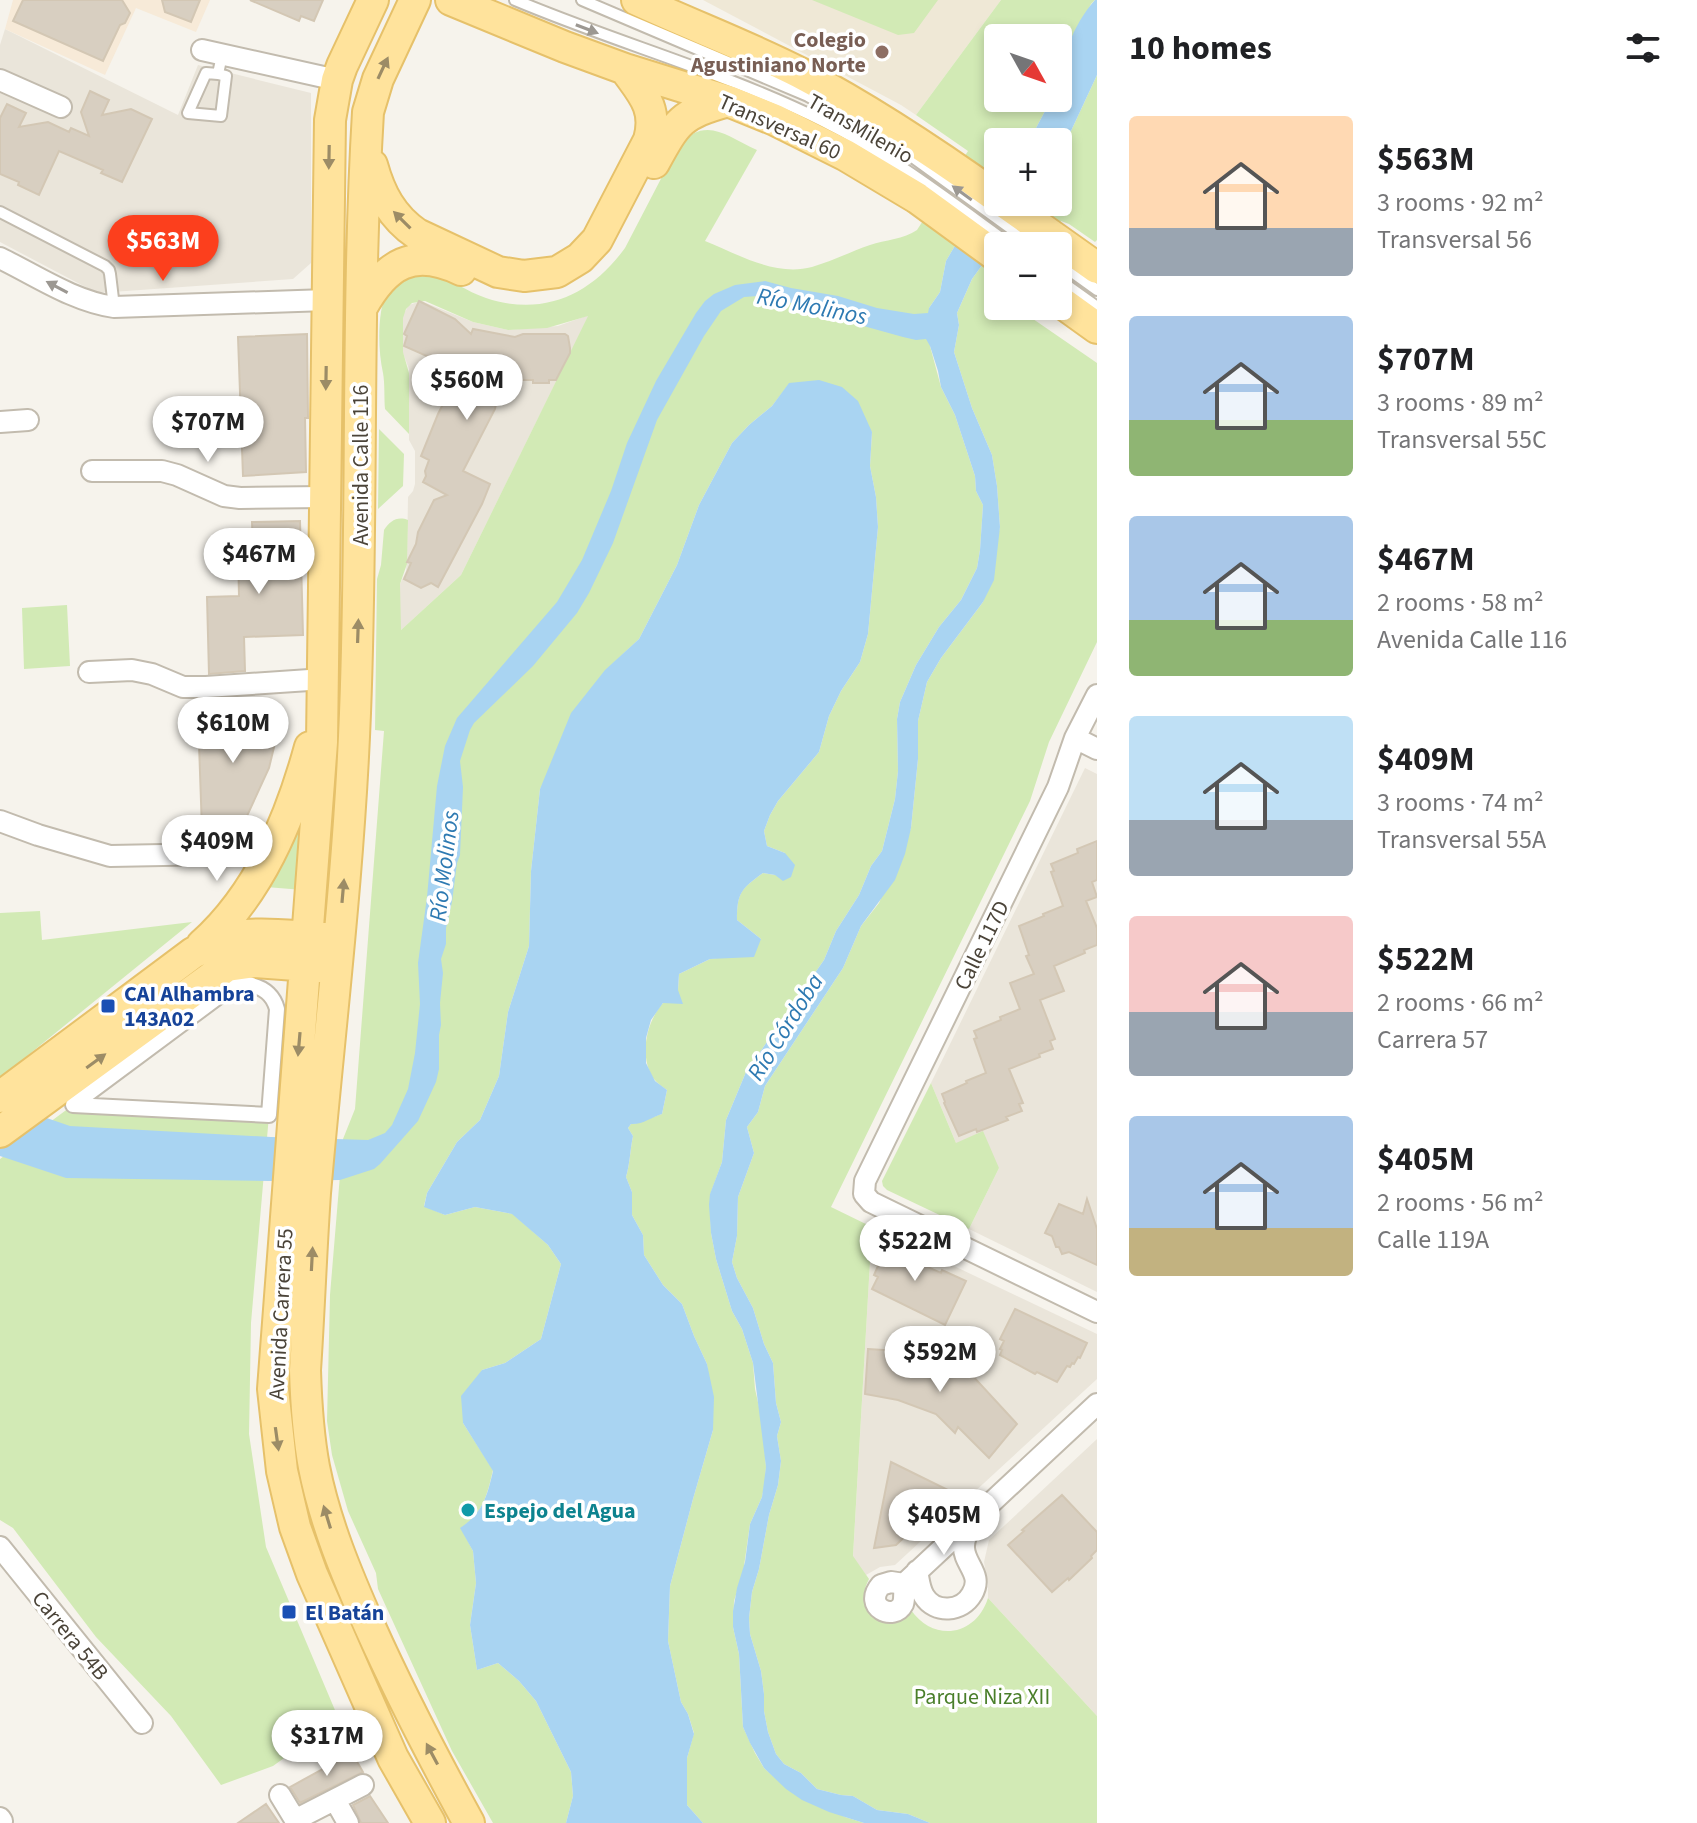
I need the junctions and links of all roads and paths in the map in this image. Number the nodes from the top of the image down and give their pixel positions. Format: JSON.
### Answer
{"nodes":[{"id":1,"x":373,"y":0,"type":"edge"},
{"id":2,"x":415,"y":0,"type":"edge"},
{"id":3,"x":451,"y":0,"type":"edge"},
{"id":4,"x":515,"y":0,"type":"edge"},
{"id":5,"x":582,"y":0,"type":"edge"},
{"id":6,"x":637,"y":0,"type":"edge"},
{"id":7,"x":214,"y":60,"type":"junction"},
{"id":8,"x":625,"y":69,"type":"junction"},
{"id":9,"x":0,"y":80,"type":"edge"},
{"id":10,"x":337,"y":80,"type":"junction"},
{"id":11,"x":728,"y":101,"type":"junction"},
{"id":12,"x":61,"y":107,"type":"dead end"},
{"id":13,"x":877,"y":135,"type":"dead end"},
{"id":14,"x":366,"y":140,"type":"junction"},
{"id":15,"x":890,"y":143,"type":"dead end"},
{"id":16,"x":939,"y":166,"type":"junction"},
{"id":17,"x":984,"y":190,"type":"edge"},
{"id":18,"x":921,"y":191,"type":"junction"},
{"id":19,"x":0,"y":212,"type":"edge"},
{"id":20,"x":1017,"y":216,"type":"edge"},
{"id":21,"x":989,"y":232,"type":"edge"},
{"id":22,"x":1026,"y":232,"type":"edge"},
{"id":23,"x":1033,"y":232,"type":"edge"},
{"id":24,"x":984,"y":245,"type":"edge"},
{"id":25,"x":0,"y":258,"type":"edge"},
{"id":26,"x":1072,"y":258,"type":"edge"},
{"id":27,"x":1097,"y":268,"type":"edge"},
{"id":28,"x":1072,"y":269,"type":"edge"},
{"id":29,"x":1072,"y":289,"type":"edge"},
{"id":30,"x":1097,"y":290,"type":"edge"},
{"id":31,"x":327,"y":300,"type":"junction"},
{"id":32,"x":114,"y":307,"type":"junction"},
{"id":33,"x":362,"y":307,"type":"junction"},
{"id":34,"x":1097,"y":307,"type":"edge"},
{"id":35,"x":1072,"y":310,"type":"edge"},
{"id":36,"x":1097,"y":328,"type":"edge"},
{"id":37,"x":28,"y":420,"type":"dead end"},
{"id":38,"x":0,"y":422,"type":"edge"},
{"id":39,"x":92,"y":471,"type":"dead end"},
{"id":40,"x":325,"y":497,"type":"junction"},
{"id":41,"x":89,"y":672,"type":"dead end"},
{"id":42,"x":324,"y":679,"type":"junction"},
{"id":43,"x":1097,"y":695,"type":"edge"},
{"id":44,"x":1075,"y":738,"type":"junction"},
{"id":45,"x":1097,"y":749,"type":"edge"},
{"id":46,"x":0,"y":821,"type":"edge"},
{"id":47,"x":270,"y":853,"type":"junction"},
{"id":48,"x":199,"y":854,"type":"junction"},
{"id":49,"x":253,"y":885,"type":"junction"},
{"id":50,"x":306,"y":952,"type":"junction"},
{"id":51,"x":193,"y":953,"type":"junction"},
{"id":52,"x":338,"y":954,"type":"junction"},
{"id":53,"x":0,"y":1097,"type":"edge"},
{"id":54,"x":294,"y":1124,"type":"junction"},
{"id":55,"x":0,"y":1132,"type":"edge"},
{"id":56,"x":301,"y":1194,"type":"junction"},
{"id":57,"x":1097,"y":1312,"type":"edge"},
{"id":58,"x":1097,"y":1404,"type":"edge"},
{"id":59,"x":977,"y":1515,"type":"junction"},
{"id":60,"x":0,"y":1547,"type":"edge"},
{"id":61,"x":142,"y":1723,"type":"dead end"},
{"id":62,"x":363,"y":1785,"type":"dead end"},
{"id":63,"x":280,"y":1795,"type":"dead end"},
{"id":64,"x":335,"y":1800,"type":"junction"},
{"id":65,"x":296,"y":1822,"type":"edge"},
{"id":66,"x":348,"y":1823,"type":"edge"},
{"id":67,"x":430,"y":1823,"type":"edge"},
{"id":68,"x":469,"y":1823,"type":"edge"}],
"edges":[{"from":1,"to":10,"type":"main road","name":"Avenida Calle 116"},
{"from":14,"to":2,"type":"main road","name":"Avenida Calle 116","one_way":true},
{"from":3,"to":8,"type":"main road","name":"Transversal 60"},
{"from":4,"to":18,"type":"lane","name":"TransMilenio","one_way":true},
{"from":5,"to":13,"type":"lane","name":"TransMilenio"},
{"from":6,"to":16,"type":"main road"},
{"from":7,"to":7,"type":"lane"},
{"from":7,"to":10,"type":"street"},
{"from":8,"to":11,"type":"main road","name":"Transversal 60"},
{"from":8,"to":14,"type":"main road","one_way":true},
{"from":9,"to":12,"type":"street"},
{"from":10,"to":31,"type":"main road","name":"Avenida Calle 116","one_way":true},
{"from":11,"to":18,"type":"main road","name":"Transversal 60"},
{"from":11,"to":33,"type":"main road"},
{"from":14,"to":33,"type":"main road","name":"Avenida Calle 116"},
{"from":15,"to":16,"type":"lane","name":"TransMilenio"},
{"from":16,"to":17,"type":"main road"},
{"from":22,"to":16,"type":"lane","name":"TransMilenio","one_way":true},
{"from":18,"to":21,"type":"lane","name":"TransMilenio"},
{"from":18,"to":24,"type":"main road","name":"Transversal 60"},
{"from":19,"to":32,"type":"lane"},
{"from":20,"to":23,"type":"main road"},
{"from":32,"to":25,"type":"street","one_way":true},
{"from":26,"to":27,"type":"main road"},
{"from":28,"to":30,"type":"lane","name":"TransMilenio"},
{"from":29,"to":34,"type":"lane"},
{"from":31,"to":32,"type":"street"},
{"from":31,"to":40,"type":"main road","name":"Avenida Calle 116","one_way":true},
{"from":52,"to":33,"type":"main road","name":"Avenida Calle 116","one_way":true},
{"from":35,"to":36,"type":"main road"},
{"from":37,"to":38,"type":"street"},
{"from":39,"to":40,"type":"street"},
{"from":40,"to":42,"type":"main road","name":"Avenida Calle 116"},
{"from":41,"to":42,"type":"street"},
{"from":42,"to":47,"type":"main road"},
{"from":42,"to":50,"type":"main road","name":"Avenida Calle 116"},
{"from":43,"to":44,"type":"street","name":"Calle 117D"},
{"from":44,"to":45,"type":"street"},
{"from":44,"to":57,"type":"street","name":"Calle 117D"},
{"from":46,"to":48,"type":"street"},
{"from":47,"to":48,"type":"street"},
{"from":47,"to":49,"type":"main road"},
{"from":48,"to":49,"type":"street"},
{"from":49,"to":51,"type":"main road"},
{"from":50,"to":51,"type":"main road"},
{"from":50,"to":52,"type":"main road"},
{"from":50,"to":54,"type":"main road","name":"Avenida Carrera 55","one_way":true},
{"from":55,"to":50,"type":"main road","one_way":true},
{"from":51,"to":53,"type":"main road"},
{"from":52,"to":54,"type":"main road","name":"Avenida Carrera 55"},
{"from":54,"to":54,"type":"street"},
{"from":54,"to":56,"type":"main road","name":"Avenida Carrera 55"},
{"from":56,"to":67,"type":"main road","name":"Avenida Carrera 55","one_way":true},
{"from":68,"to":56,"type":"main road","name":"Avenida Carrera 55","one_way":true},
{"from":58,"to":59,"type":"street"},
{"from":59,"to":59,"type":"street"},
{"from":60,"to":61,"type":"street","name":"Carrera 54B"},
{"from":62,"to":64,"type":"street"},
{"from":63,"to":65,"type":"street"},
{"from":64,"to":65,"type":"street"},
{"from":64,"to":66,"type":"street"}]}
